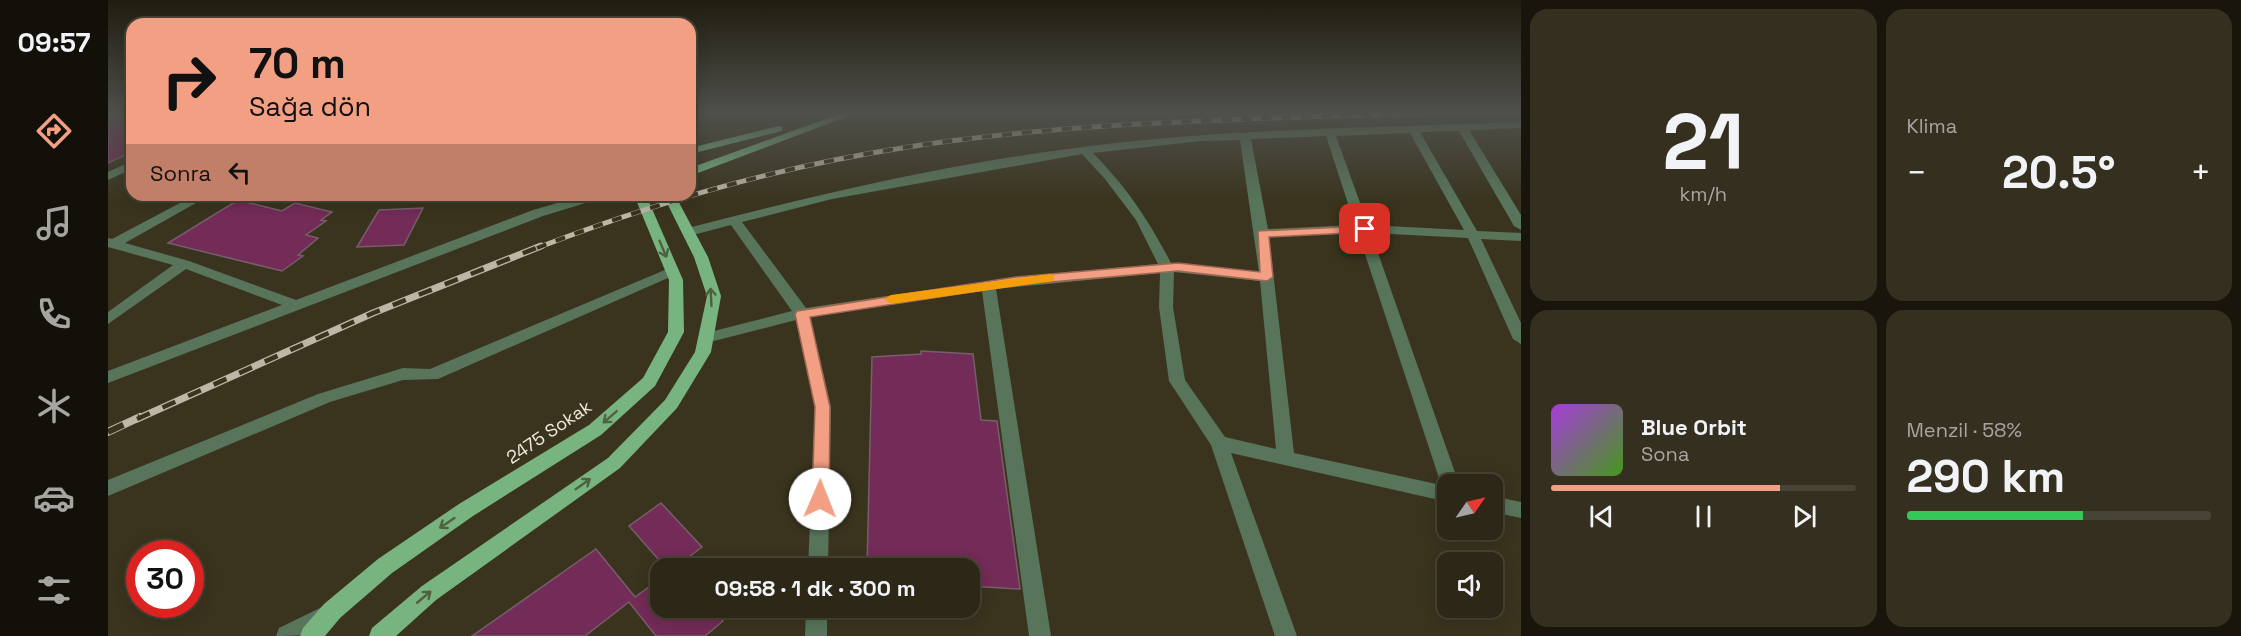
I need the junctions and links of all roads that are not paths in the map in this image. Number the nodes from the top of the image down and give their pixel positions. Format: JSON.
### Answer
{"nodes":[{"id":1,"x":726,"y":143,"type":"edge"},
{"id":2,"x":769,"y":143,"type":"edge"},
{"id":3,"x":1159,"y":143,"type":"edge"},
{"id":4,"x":1246,"y":143,"type":"edge"},
{"id":5,"x":1334,"y":143,"type":"edge"},
{"id":6,"x":1421,"y":143,"type":"edge"},
{"id":7,"x":1471,"y":143,"type":"edge"},
{"id":8,"x":696,"y":149,"type":"edge"},
{"id":9,"x":1085,"y":151,"type":"junction"},
{"id":10,"x":126,"y":168,"type":"edge"},
{"id":11,"x":696,"y":170,"type":"edge"},
{"id":12,"x":108,"y":176,"type":"edge"},
{"id":13,"x":192,"y":201,"type":"edge"},
{"id":14,"x":578,"y":201,"type":"edge"},
{"id":15,"x":643,"y":201,"type":"edge"},
{"id":16,"x":672,"y":201,"type":"edge"},
{"id":17,"x":734,"y":220,"type":"junction"},
{"id":18,"x":1521,"y":225,"type":"edge"},
{"id":19,"x":1365,"y":229,"type":"junction"},
{"id":20,"x":688,"y":232,"type":"junction"},
{"id":21,"x":1262,"y":233,"type":"junction"},
{"id":22,"x":1472,"y":233,"type":"junction"},
{"id":23,"x":1521,"y":237,"type":"edge"},
{"id":24,"x":110,"y":243,"type":"edge"},
{"id":25,"x":184,"y":264,"type":"junction"},
{"id":26,"x":1167,"y":268,"type":"junction"},
{"id":27,"x":672,"y":271,"type":"junction"},
{"id":28,"x":1267,"y":277,"type":"junction"},
{"id":29,"x":988,"y":285,"type":"junction"},
{"id":30,"x":293,"y":304,"type":"junction"},
{"id":31,"x":802,"y":314,"type":"junction"},
{"id":32,"x":108,"y":319,"type":"edge"},
{"id":33,"x":706,"y":338,"type":"junction"},
{"id":34,"x":1521,"y":339,"type":"edge"},
{"id":35,"x":108,"y":377,"type":"edge"},
{"id":36,"x":1219,"y":443,"type":"junction"},
{"id":37,"x":1286,"y":458,"type":"junction"},
{"id":38,"x":1447,"y":474,"type":"edge"},
{"id":39,"x":108,"y":488,"type":"edge"},
{"id":40,"x":1437,"y":492,"type":"edge"},
{"id":41,"x":1503,"y":506,"type":"edge"},
{"id":42,"x":1521,"y":510,"type":"edge"},
{"id":43,"x":818,"y":558,"type":"edge"},
{"id":44,"x":332,"y":611,"type":"junction"},
{"id":45,"x":817,"y":618,"type":"edge"},
{"id":46,"x":287,"y":636,"type":"edge"},
{"id":47,"x":311,"y":636,"type":"edge"},
{"id":48,"x":380,"y":636,"type":"edge"},
{"id":49,"x":816,"y":636,"type":"edge"},
{"id":50,"x":1040,"y":636,"type":"edge"},
{"id":51,"x":1286,"y":636,"type":"edge"}],
"edges":[{"from":1,"to":8,"type":"main road"},
{"from":2,"to":11,"type":"main road"},
{"from":3,"to":9,"type":"street"},
{"from":4,"to":21,"type":"street"},
{"from":5,"to":19,"type":"street"},
{"from":6,"to":22,"type":"street"},
{"from":7,"to":18,"type":"street"},
{"from":9,"to":17,"type":"street"},
{"from":9,"to":26,"type":"street"},
{"from":10,"to":12,"type":"street"},
{"from":13,"to":24,"type":"street"},
{"from":14,"to":30,"type":"street"},
{"from":15,"to":27,"type":"main road","name":"2475 Sokak","one_way":true},
{"from":16,"to":20,"type":"main road"},
{"from":17,"to":20,"type":"street"},
{"from":17,"to":31,"type":"street"},
{"from":19,"to":21,"type":"street"},
{"from":19,"to":22,"type":"street"},
{"from":19,"to":38,"type":"street"},
{"from":33,"to":20,"type":"main road","one_way":true},
{"from":21,"to":28,"type":"street"},
{"from":22,"to":23,"type":"street"},
{"from":22,"to":34,"type":"street"},
{"from":24,"to":25,"type":"street"},
{"from":25,"to":30,"type":"street"},
{"from":25,"to":32,"type":"street"},
{"from":26,"to":28,"type":"street"},
{"from":26,"to":29,"type":"street"},
{"from":26,"to":36,"type":"street"},
{"from":27,"to":39,"type":"street"},
{"from":27,"to":44,"type":"main road","name":"2475 Sokak","one_way":true},
{"from":28,"to":37,"type":"street"},
{"from":29,"to":31,"type":"street"},
{"from":29,"to":50,"type":"street"},
{"from":30,"to":35,"type":"street"},
{"from":31,"to":33,"type":"street"},
{"from":31,"to":43,"type":"street"},
{"from":48,"to":33,"type":"main road","one_way":true},
{"from":36,"to":37,"type":"street"},
{"from":36,"to":51,"type":"street"},
{"from":37,"to":40,"type":"street"},
{"from":41,"to":42,"type":"street"},
{"from":44,"to":46,"type":"street"},
{"from":44,"to":47,"type":"main road","name":"2475 Sokak"},
{"from":45,"to":49,"type":"street"}]}
